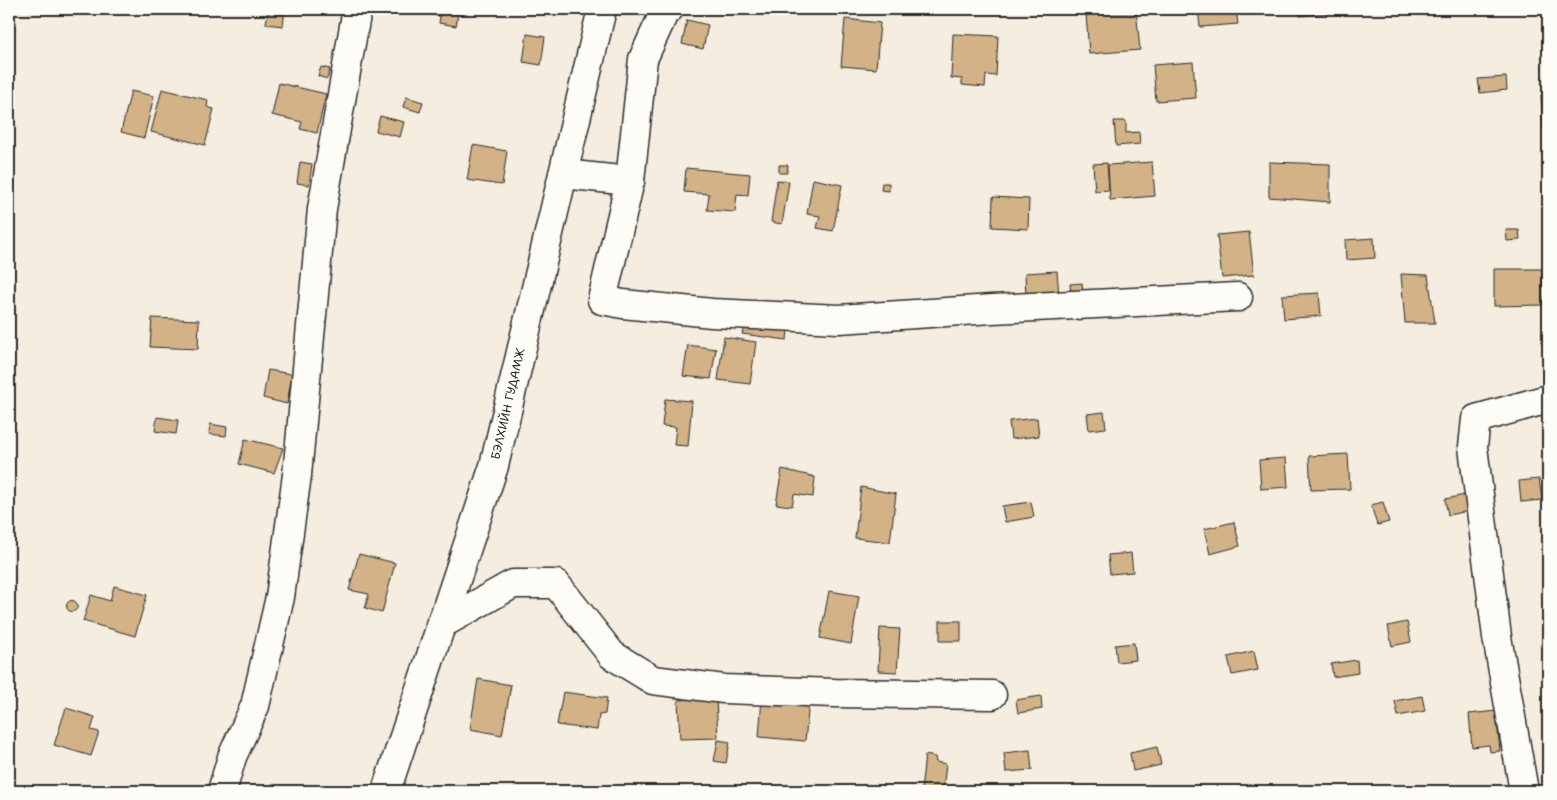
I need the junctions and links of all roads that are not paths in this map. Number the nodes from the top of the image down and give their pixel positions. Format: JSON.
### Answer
{"nodes":[{"id":1,"x":357,"y":9,"type":"edge"},
{"id":2,"x":602,"y":9,"type":"edge"},
{"id":3,"x":670,"y":9,"type":"edge"},
{"id":4,"x":563,"y":174,"type":"junction"},
{"id":5,"x":630,"y":181,"type":"junction"},
{"id":6,"x":1238,"y":297,"type":"dead end"},
{"id":7,"x":1548,"y":399,"type":"edge"},
{"id":8,"x":440,"y":625,"type":"junction"},
{"id":9,"x":992,"y":696,"type":"dead end"},
{"id":10,"x":222,"y":791,"type":"edge"},
{"id":11,"x":386,"y":791,"type":"edge"},
{"id":12,"x":1524,"y":791,"type":"edge"}],
"edges":[{"from":1,"to":10,"type":"street"},
{"from":2,"to":4,"type":"street","name":"БЭЛХИЙН ГУДАМЖ"},
{"from":3,"to":5,"type":"street"},
{"from":4,"to":5,"type":"street"},
{"from":4,"to":8,"type":"street","name":"БЭЛХИЙН ГУДАМЖ"},
{"from":5,"to":6,"type":"street"},
{"from":7,"to":12,"type":"street"},
{"from":8,"to":9,"type":"street"},
{"from":8,"to":11,"type":"street","name":"БЭЛХИЙН ГУДАМЖ"}]}
